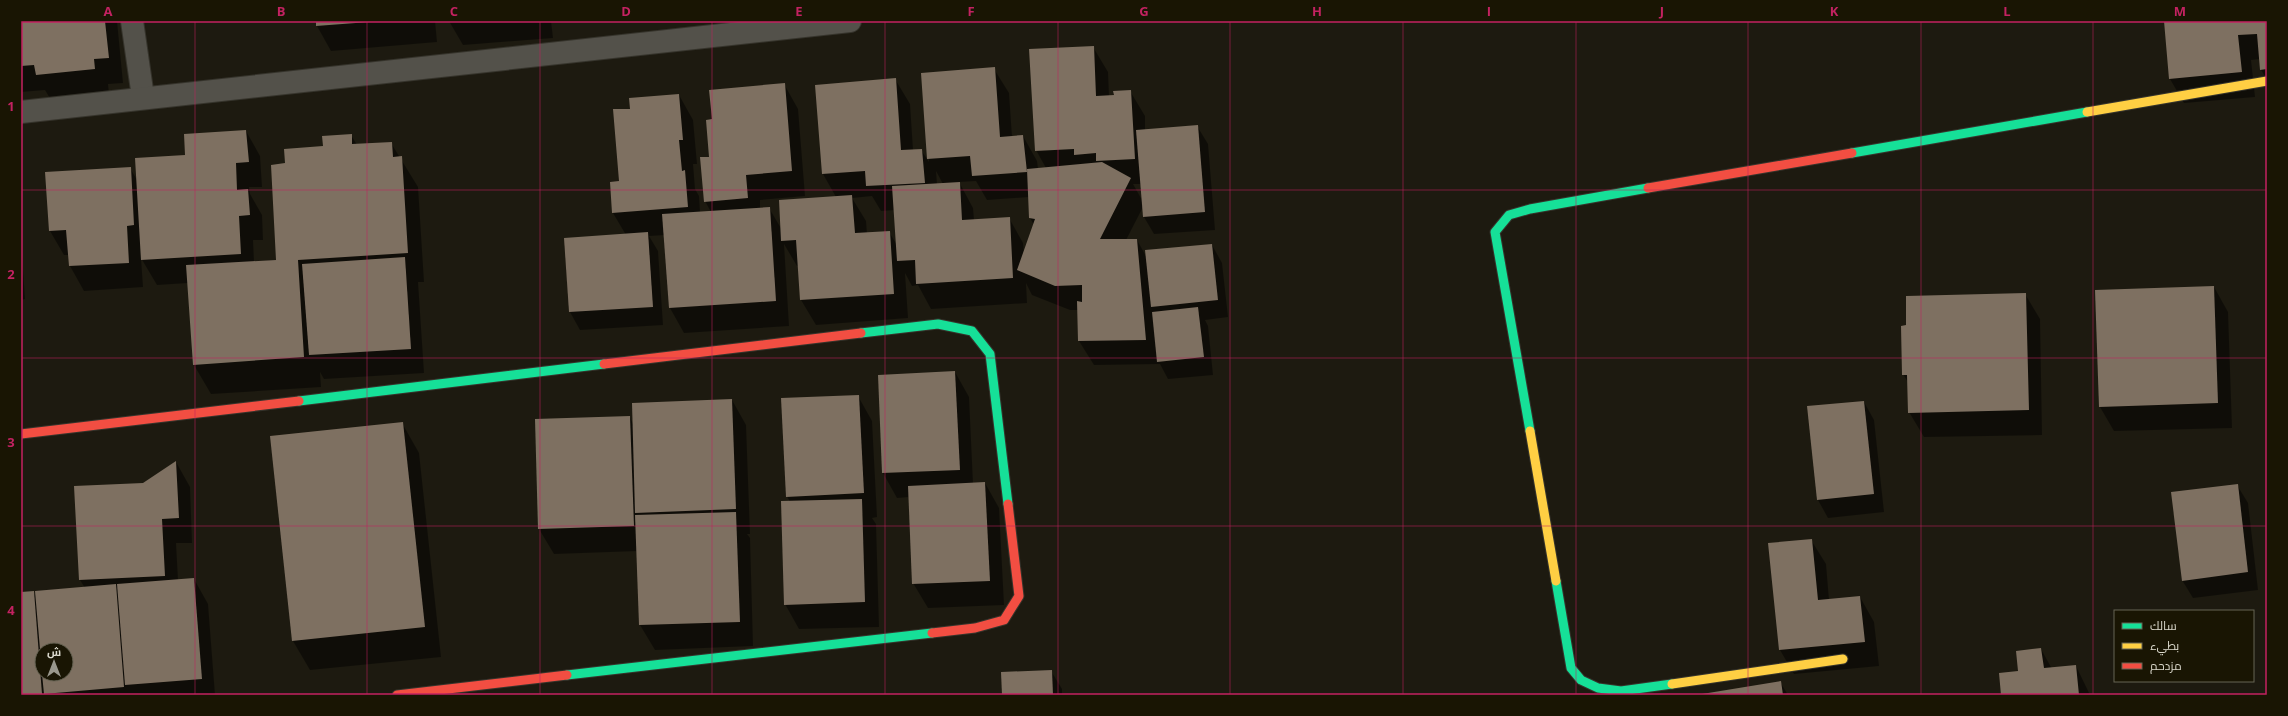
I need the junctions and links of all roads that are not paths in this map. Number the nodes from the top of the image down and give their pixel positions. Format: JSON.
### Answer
{"nodes":[{"id":1,"x":132,"y":21,"type":"edge"},
{"id":2,"x":850,"y":21,"type":"edge"},
{"id":3,"x":2267,"y":81,"type":"edge"},
{"id":4,"x":143,"y":97,"type":"junction"},
{"id":5,"x":21,"y":112,"type":"edge"},
{"id":6,"x":21,"y":434,"type":"edge"},
{"id":7,"x":1843,"y":659,"type":"dead end"},
{"id":8,"x":397,"y":695,"type":"edge"}],
"edges":[{"from":1,"to":4,"type":"street"},
{"from":2,"to":4,"type":"street"},
{"from":3,"to":7,"type":"street"},
{"from":4,"to":5,"type":"street"},
{"from":6,"to":8,"type":"street"}]}
